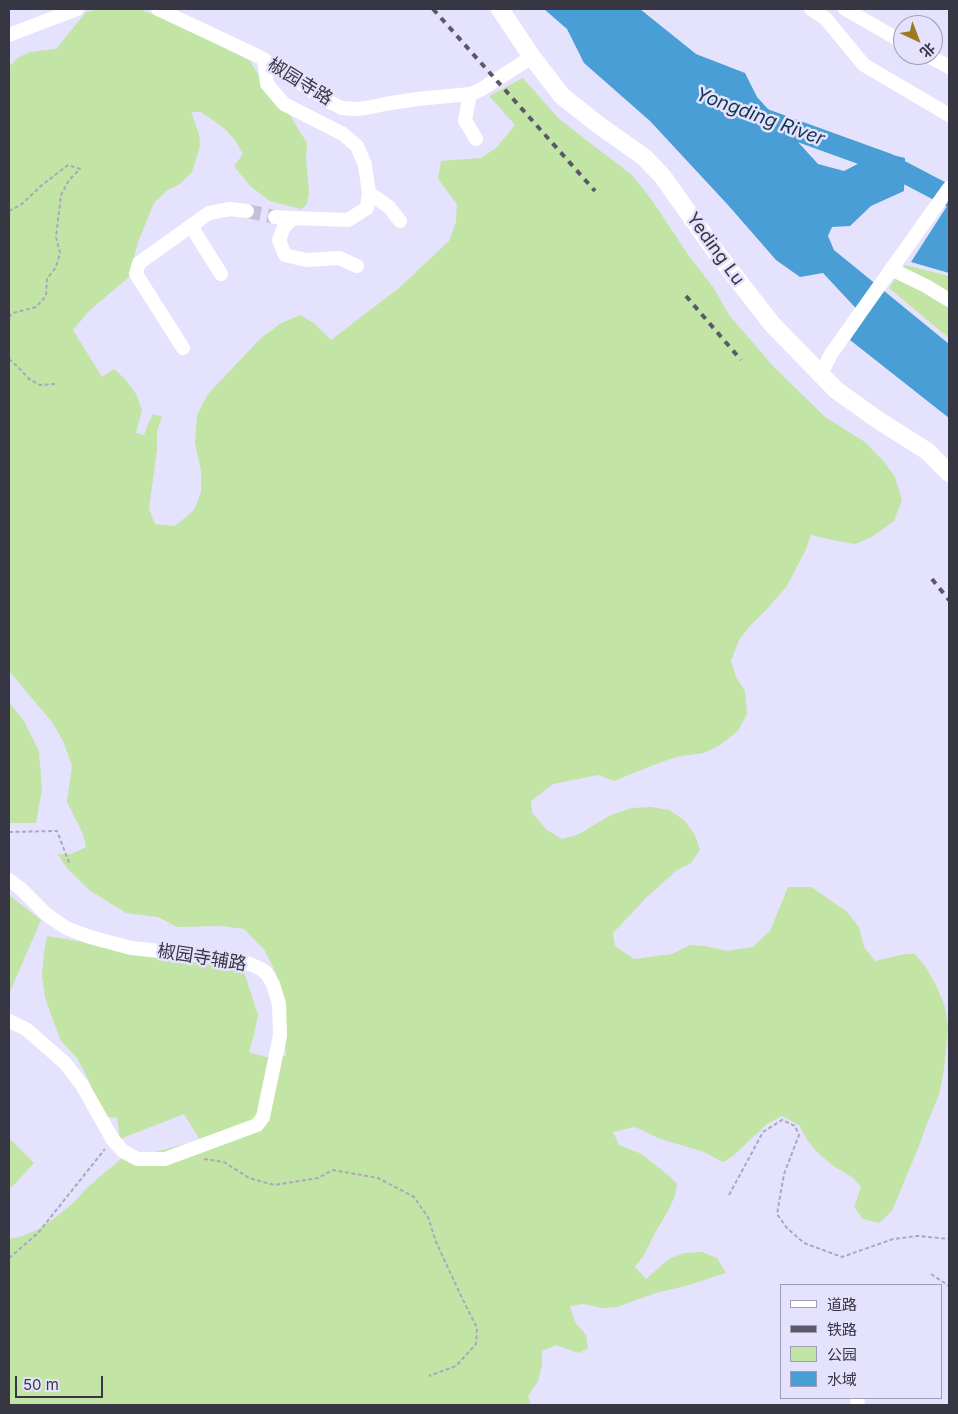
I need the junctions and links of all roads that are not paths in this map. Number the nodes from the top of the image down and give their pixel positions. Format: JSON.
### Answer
{"nodes":[{"id":1,"x":77,"y":9,"type":"edge"},
{"id":2,"x":158,"y":9,"type":"edge"},
{"id":3,"x":500,"y":9,"type":"edge"},
{"id":4,"x":811,"y":9,"type":"edge"},
{"id":5,"x":845,"y":9,"type":"edge"},
{"id":6,"x":9,"y":35,"type":"edge"},
{"id":7,"x":893,"y":36,"type":"edge"},
{"id":8,"x":532,"y":58,"type":"junction"},
{"id":9,"x":264,"y":59,"type":"junction"},
{"id":10,"x":470,"y":94,"type":"junction"},
{"id":11,"x":949,"y":115,"type":"edge"},
{"id":12,"x":476,"y":139,"type":"dead end"},
{"id":13,"x":949,"y":188,"type":"edge"},
{"id":14,"x":369,"y":193,"type":"junction"},
{"id":15,"x":246,"y":211,"type":"tunnel mouth"},
{"id":16,"x":275,"y":217,"type":"tunnel mouth"},
{"id":17,"x":293,"y":218,"type":"junction"},
{"id":18,"x":400,"y":221,"type":"dead end"},
{"id":19,"x":191,"y":226,"type":"junction"},
{"id":20,"x":357,"y":266,"type":"dead end"},
{"id":21,"x":891,"y":270,"type":"junction"},
{"id":22,"x":221,"y":274,"type":"dead end"},
{"id":23,"x":949,"y":300,"type":"edge"},
{"id":24,"x":183,"y":348,"type":"dead end"},
{"id":25,"x":821,"y":374,"type":"junction"},
{"id":26,"x":949,"y":473,"type":"edge"},
{"id":27,"x":9,"y":880,"type":"edge"},
{"id":28,"x":9,"y":1021,"type":"edge"}],
"edges":[{"from":1,"to":6,"type":"street"},
{"from":2,"to":9,"type":"street","name":"椒园寺路"},
{"from":3,"to":8,"type":"main road","name":"Yeding Lu"},
{"from":4,"to":11,"type":"street"},
{"from":5,"to":7,"type":"street"},
{"from":8,"to":10,"type":"street","name":"椒园寺路"},
{"from":8,"to":25,"type":"main road","name":"Yeding Lu"},
{"from":9,"to":10,"type":"street","name":"椒园寺路"},
{"from":9,"to":14,"type":"street"},
{"from":10,"to":12,"type":"street"},
{"from":13,"to":21,"type":"street"},
{"from":14,"to":17,"type":"street"},
{"from":14,"to":18,"type":"street"},
{"from":15,"to":19,"type":"street"},
{"from":16,"to":17,"type":"street"},
{"from":17,"to":20,"type":"street"},
{"from":19,"to":22,"type":"street"},
{"from":19,"to":24,"type":"street"},
{"from":21,"to":23,"type":"street"},
{"from":21,"to":25,"type":"street"},
{"from":25,"to":26,"type":"main road","name":"Yeding Lu"},
{"from":27,"to":28,"type":"street","name":"椒园寺辅路"}]}
